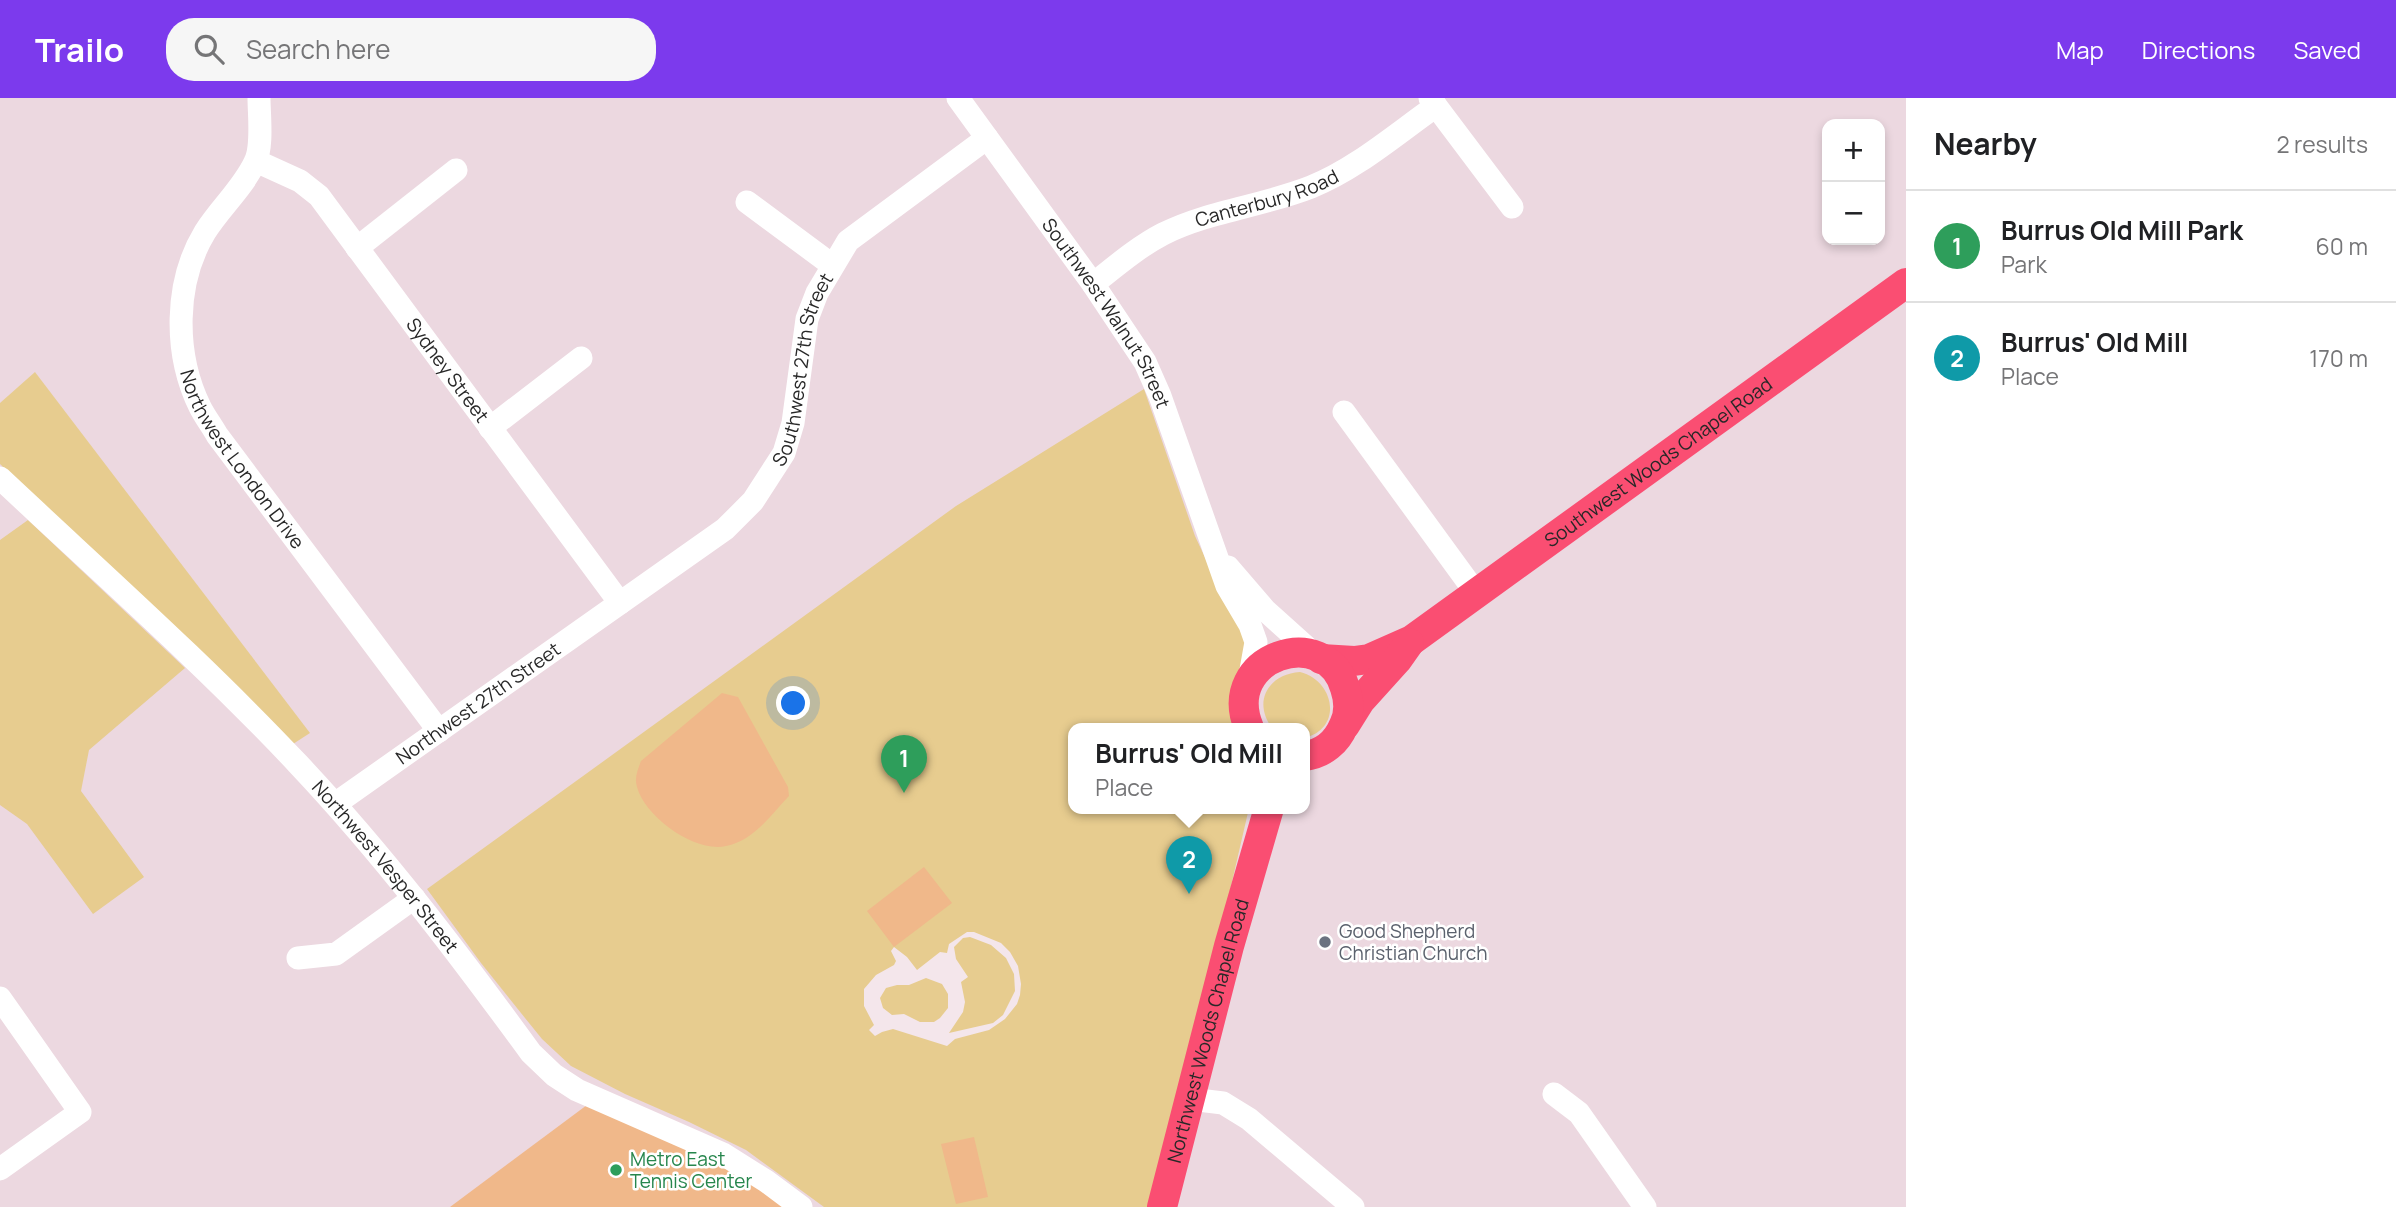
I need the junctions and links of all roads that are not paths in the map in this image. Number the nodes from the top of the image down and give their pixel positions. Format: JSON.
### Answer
{"nodes":[{"id":1,"x":259,"y":98,"type":"edge"},
{"id":2,"x":958,"y":98,"type":"edge"},
{"id":3,"x":1433,"y":102,"type":"edge"},
{"id":4,"x":987,"y":138,"type":"junction"},
{"id":5,"x":256,"y":161,"type":"junction"},
{"id":6,"x":456,"y":170,"type":"dead end"},
{"id":7,"x":747,"y":202,"type":"dead end"},
{"id":8,"x":1512,"y":207,"type":"dead end"},
{"id":9,"x":357,"y":248,"type":"junction"},
{"id":10,"x":832,"y":265,"type":"junction"},
{"id":11,"x":1906,"y":283,"type":"edge"},
{"id":12,"x":1093,"y":284,"type":"junction"},
{"id":13,"x":581,"y":358,"type":"dead end"},
{"id":14,"x":1345,"y":412,"type":"dead end"},
{"id":15,"x":490,"y":428,"type":"junction"},
{"id":16,"x":0,"y":478,"type":"edge"},
{"id":17,"x":1216,"y":550,"type":"junction"},
{"id":18,"x":1476,"y":593,"type":"junction"},
{"id":19,"x":620,"y":603,"type":"junction"},
{"id":20,"x":1412,"y":640,"type":"junction"},
{"id":21,"x":1318,"y":656,"type":"junction"},
{"id":22,"x":1248,"y":684,"type":"junction"},
{"id":23,"x":1247,"y":723,"type":"edge"},
{"id":24,"x":439,"y":731,"type":"junction"},
{"id":25,"x":1340,"y":735,"type":"junction"},
{"id":26,"x":1310,"y":756,"type":"edge"},
{"id":27,"x":335,"y":804,"type":"junction"},
{"id":28,"x":1255,"y":814,"type":"edge"},
{"id":29,"x":1267,"y":814,"type":"edge"},
{"id":30,"x":1255,"y":855,"type":"junction"},
{"id":31,"x":414,"y":898,"type":"junction"},
{"id":32,"x":298,"y":958,"type":"dead end"},
{"id":33,"x":0,"y":998,"type":"edge"},
{"id":34,"x":1554,"y":1094,"type":"dead end"},
{"id":35,"x":1190,"y":1098,"type":"junction"},
{"id":36,"x":0,"y":1169,"type":"edge"},
{"id":37,"x":801,"y":1207,"type":"edge"},
{"id":38,"x":1162,"y":1207,"type":"edge"},
{"id":39,"x":1353,"y":1207,"type":"edge"},
{"id":40,"x":1645,"y":1207,"type":"edge"}],
"edges":[{"from":1,"to":5,"type":"street"},
{"from":2,"to":4,"type":"street","name":"Southwest Walnut Street"},
{"from":3,"to":8,"type":"street"},
{"from":3,"to":12,"type":"street","name":"Canterbury Road"},
{"from":4,"to":10,"type":"street","name":"Southwest 27th Street"},
{"from":4,"to":12,"type":"street","name":"Southwest Walnut Street"},
{"from":5,"to":9,"type":"street","name":"Sydney Street"},
{"from":5,"to":24,"type":"street","name":"Northwest London Drive"},
{"from":6,"to":9,"type":"street"},
{"from":7,"to":10,"type":"street"},
{"from":9,"to":15,"type":"street","name":"Sydney Street"},
{"from":10,"to":19,"type":"street","name":"Southwest 27th Street"},
{"from":11,"to":18,"type":"main road","name":"Southwest Woods Chapel Road"},
{"from":12,"to":17,"type":"street","name":"Southwest Walnut Street"},
{"from":13,"to":15,"type":"street"},
{"from":14,"to":18,"type":"street"},
{"from":15,"to":19,"type":"street","name":"Sydney Street"},
{"from":16,"to":27,"type":"street","name":"Northwest Vesper Street"},
{"from":17,"to":21,"type":"street","name":"Southwest Walnut Street"},
{"from":17,"to":22,"type":"street","name":"Southwest Walnut Street"},
{"from":18,"to":20,"type":"main road","name":"Southwest Woods Chapel Road"},
{"from":19,"to":24,"type":"street","name":"Northwest 27th Street"},
{"from":20,"to":21,"type":"main road","name":"Southwest Woods Chapel Road"},
{"from":20,"to":25,"type":"main road","name":"Southwest Woods Chapel Road"},
{"from":21,"to":22,"type":"main road","name":"Southwest Woods Chapel Road"},
{"from":21,"to":25,"type":"main road"},
{"from":22,"to":23,"type":"main road"},
{"from":24,"to":27,"type":"street","name":"Northwest 27th Street"},
{"from":25,"to":26,"type":"main road"},
{"from":27,"to":31,"type":"street","name":"Northwest Vesper Street"},
{"from":28,"to":30,"type":"main road","name":"Northwest Woods Chapel Road"},
{"from":29,"to":30,"type":"main road","name":"Northwest Woods Chapel Road"},
{"from":30,"to":35,"type":"main road","name":"Northwest Woods Chapel Road"},
{"from":31,"to":32,"type":"street"},
{"from":31,"to":37,"type":"street","name":"Northwest Vesper Street"},
{"from":33,"to":36,"type":"street"},
{"from":34,"to":40,"type":"street"},
{"from":35,"to":38,"type":"main road","name":"Northwest Woods Chapel Road"},
{"from":35,"to":39,"type":"street"}]}
